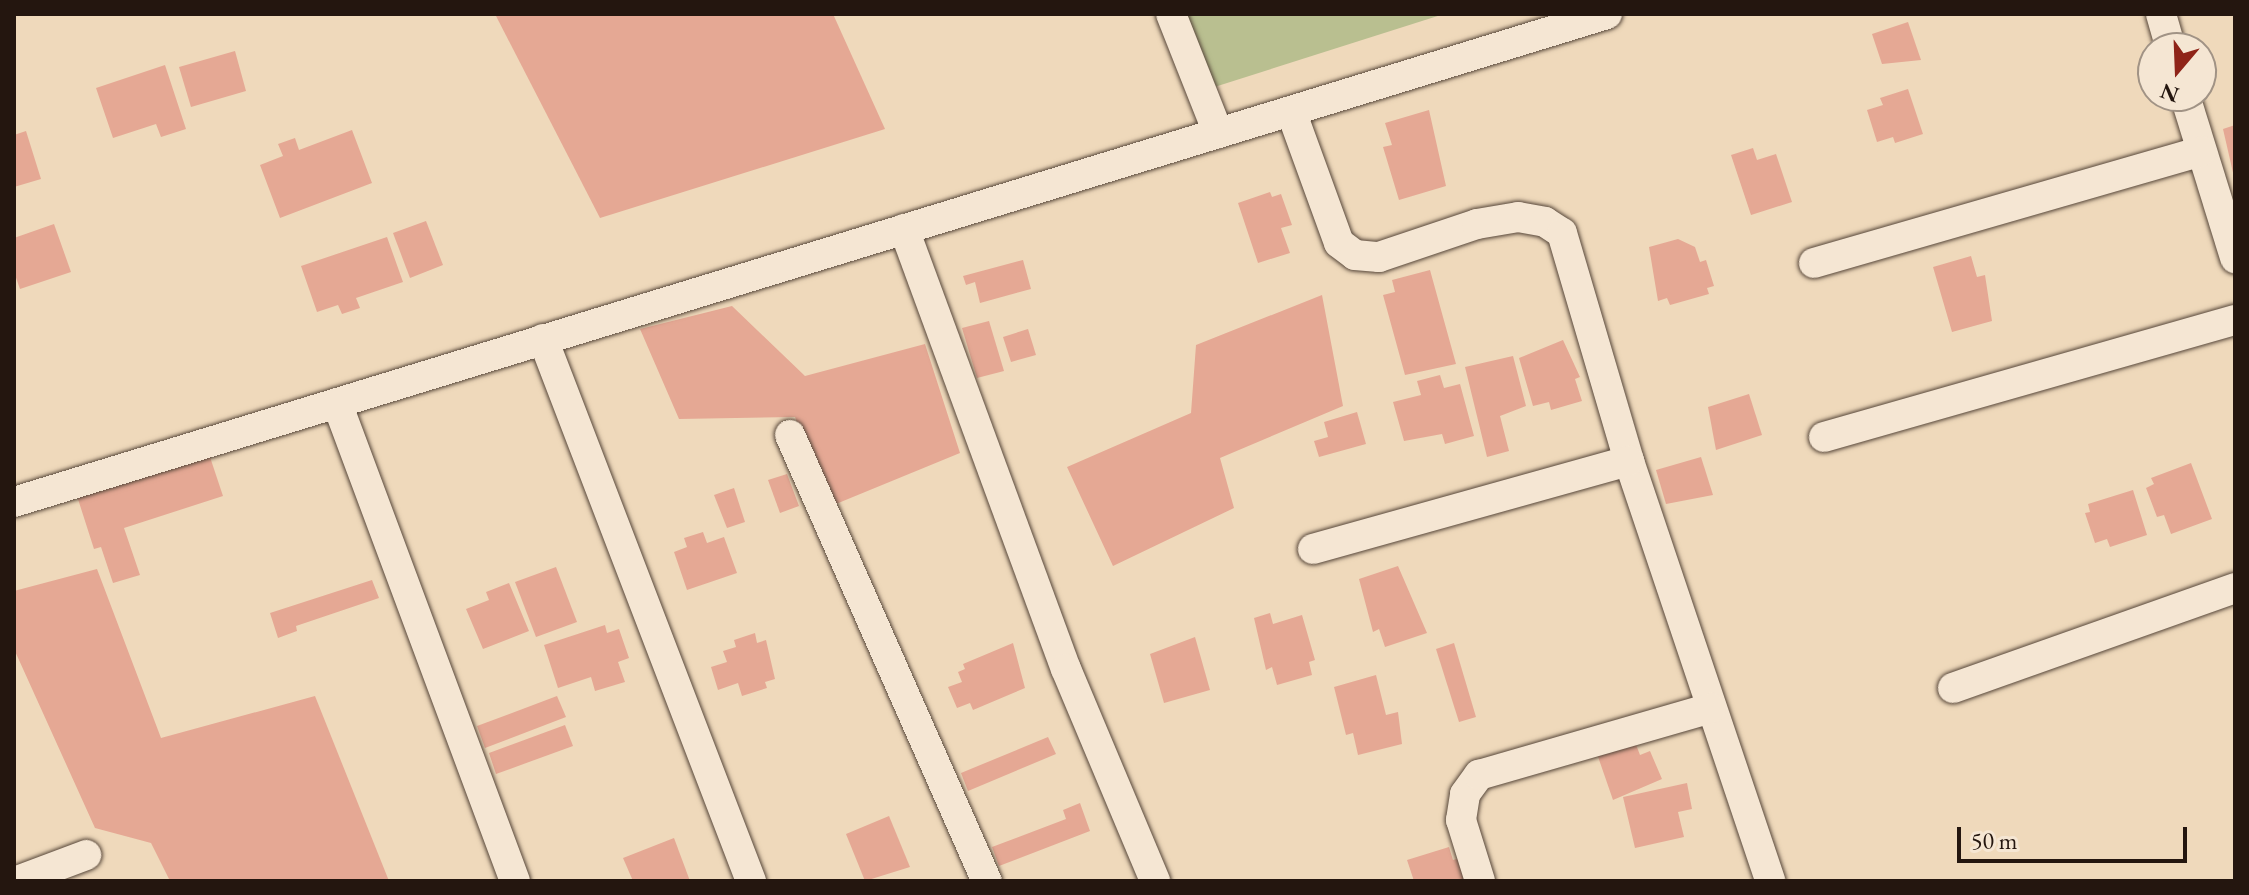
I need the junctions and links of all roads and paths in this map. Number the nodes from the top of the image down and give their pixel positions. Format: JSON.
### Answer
{"nodes":[{"id":1,"x":1171,"y":14,"type":"edge"},
{"id":2,"x":1607,"y":14,"type":"edge"},
{"id":3,"x":1291,"y":111,"type":"junction"},
{"id":4,"x":2190,"y":112,"type":"edge"},
{"id":5,"x":1218,"y":133,"type":"junction"},
{"id":6,"x":2201,"y":151,"type":"junction"},
{"id":7,"x":904,"y":229,"type":"junction"},
{"id":8,"x":2235,"y":258,"type":"edge"},
{"id":9,"x":1814,"y":263,"type":"dead end"},
{"id":10,"x":2235,"y":320,"type":"edge"},
{"id":11,"x":543,"y":339,"type":"junction"},
{"id":12,"x":337,"y":403,"type":"junction"},
{"id":13,"x":790,"y":435,"type":"dead end"},
{"id":14,"x":1824,"y":437,"type":"dead end"},
{"id":15,"x":1629,"y":461,"type":"junction"},
{"id":16,"x":14,"y":502,"type":"edge"},
{"id":17,"x":1313,"y":549,"type":"dead end"},
{"id":18,"x":2235,"y":588,"type":"edge"},
{"id":19,"x":1953,"y":688,"type":"dead end"},
{"id":20,"x":1711,"y":708,"type":"junction"},
{"id":21,"x":86,"y":855,"type":"dead end"},
{"id":22,"x":17,"y":881,"type":"edge"},
{"id":23,"x":515,"y":881,"type":"edge"},
{"id":24,"x":751,"y":881,"type":"edge"},
{"id":25,"x":987,"y":881,"type":"edge"},
{"id":26,"x":1155,"y":881,"type":"edge"},
{"id":27,"x":1480,"y":881,"type":"edge"},
{"id":28,"x":1770,"y":881,"type":"edge"}],
"edges":[{"from":1,"to":5,"type":"street"},
{"from":2,"to":3,"type":"street"},
{"from":3,"to":5,"type":"street"},
{"from":3,"to":15,"type":"street"},
{"from":4,"to":6,"type":"street"},
{"from":5,"to":7,"type":"street"},
{"from":6,"to":8,"type":"street"},
{"from":6,"to":9,"type":"street"},
{"from":7,"to":11,"type":"street"},
{"from":7,"to":26,"type":"street"},
{"from":10,"to":14,"type":"street"},
{"from":11,"to":12,"type":"street"},
{"from":11,"to":24,"type":"street"},
{"from":12,"to":16,"type":"street"},
{"from":12,"to":23,"type":"street"},
{"from":13,"to":25,"type":"street"},
{"from":15,"to":17,"type":"street"},
{"from":15,"to":20,"type":"street"},
{"from":18,"to":19,"type":"street"},
{"from":20,"to":27,"type":"street"},
{"from":20,"to":28,"type":"street"},
{"from":21,"to":22,"type":"street"}]}
